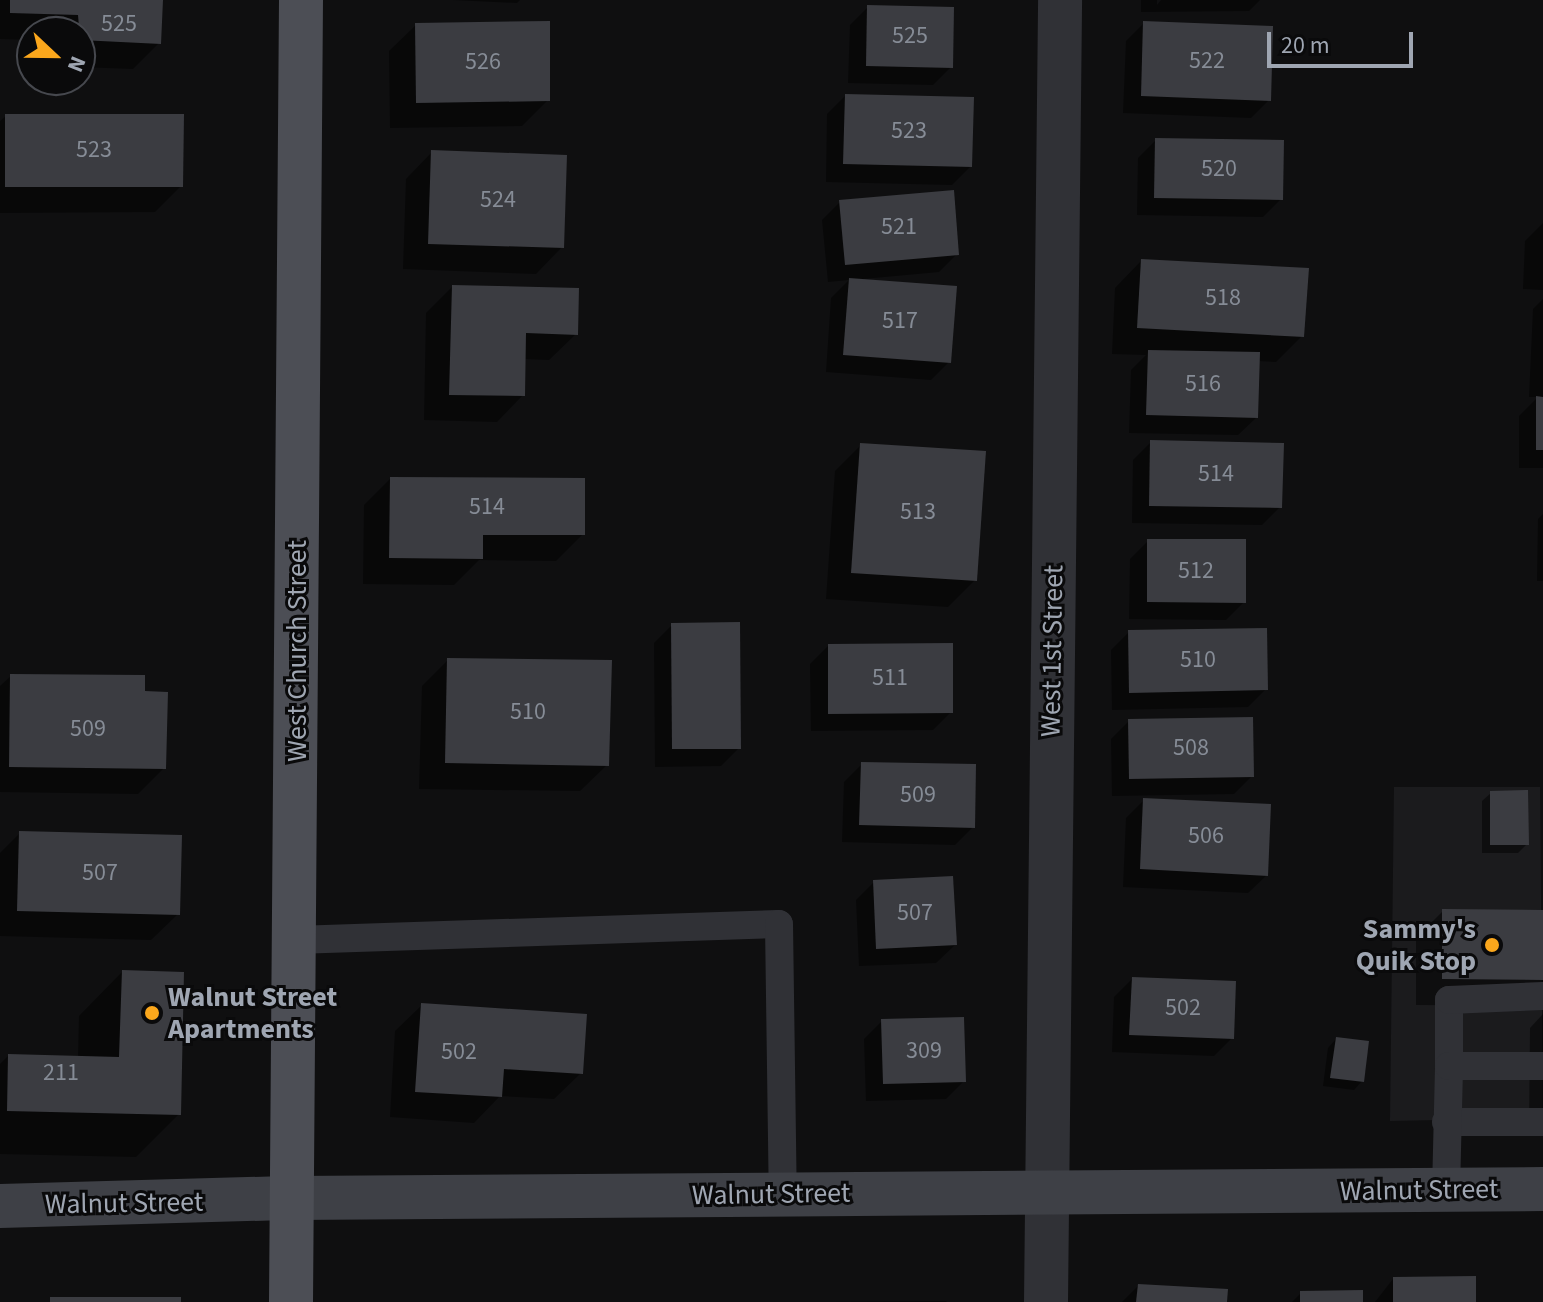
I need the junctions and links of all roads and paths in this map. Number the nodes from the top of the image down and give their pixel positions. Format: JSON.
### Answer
{"nodes":[{"id":1,"x":301,"y":0,"type":"edge"},
{"id":2,"x":1060,"y":0,"type":"edge"},
{"id":3,"x":295,"y":940,"type":"junction"},
{"id":4,"x":1543,"y":996,"type":"edge"},
{"id":5,"x":1449,"y":1066,"type":"junction"},
{"id":6,"x":1543,"y":1066,"type":"edge"},
{"id":7,"x":1446,"y":1122,"type":"junction"},
{"id":8,"x":1543,"y":1122,"type":"edge"},
{"id":9,"x":1543,"y":1189,"type":"edge"},
{"id":10,"x":1046,"y":1191,"type":"junction"},
{"id":11,"x":1446,"y":1191,"type":"junction"},
{"id":12,"x":783,"y":1194,"type":"junction"},
{"id":13,"x":293,"y":1198,"type":"junction"},
{"id":14,"x":0,"y":1206,"type":"edge"},
{"id":15,"x":291,"y":1302,"type":"edge"},
{"id":16,"x":1046,"y":1302,"type":"edge"}],
"edges":[{"from":1,"to":3,"type":"main road","name":"West Church Street"},
{"from":2,"to":10,"type":"street","name":"West 1st Street"},
{"from":3,"to":12,"type":"lane"},
{"from":3,"to":13,"type":"main road","name":"West Church Street"},
{"from":4,"to":5,"type":"lane"},
{"from":5,"to":6,"type":"lane"},
{"from":5,"to":7,"type":"lane"},
{"from":7,"to":8,"type":"lane"},
{"from":7,"to":11,"type":"lane"},
{"from":9,"to":11,"type":"street","name":"Walnut Street"},
{"from":10,"to":11,"type":"street","name":"Walnut Street"},
{"from":10,"to":12,"type":"street","name":"Walnut Street"},
{"from":10,"to":16,"type":"street","name":"West 1st Street"},
{"from":12,"to":13,"type":"street","name":"Walnut Street"},
{"from":13,"to":14,"type":"street","name":"Walnut Street"},
{"from":13,"to":15,"type":"main road","name":"West Church Street"}]}
